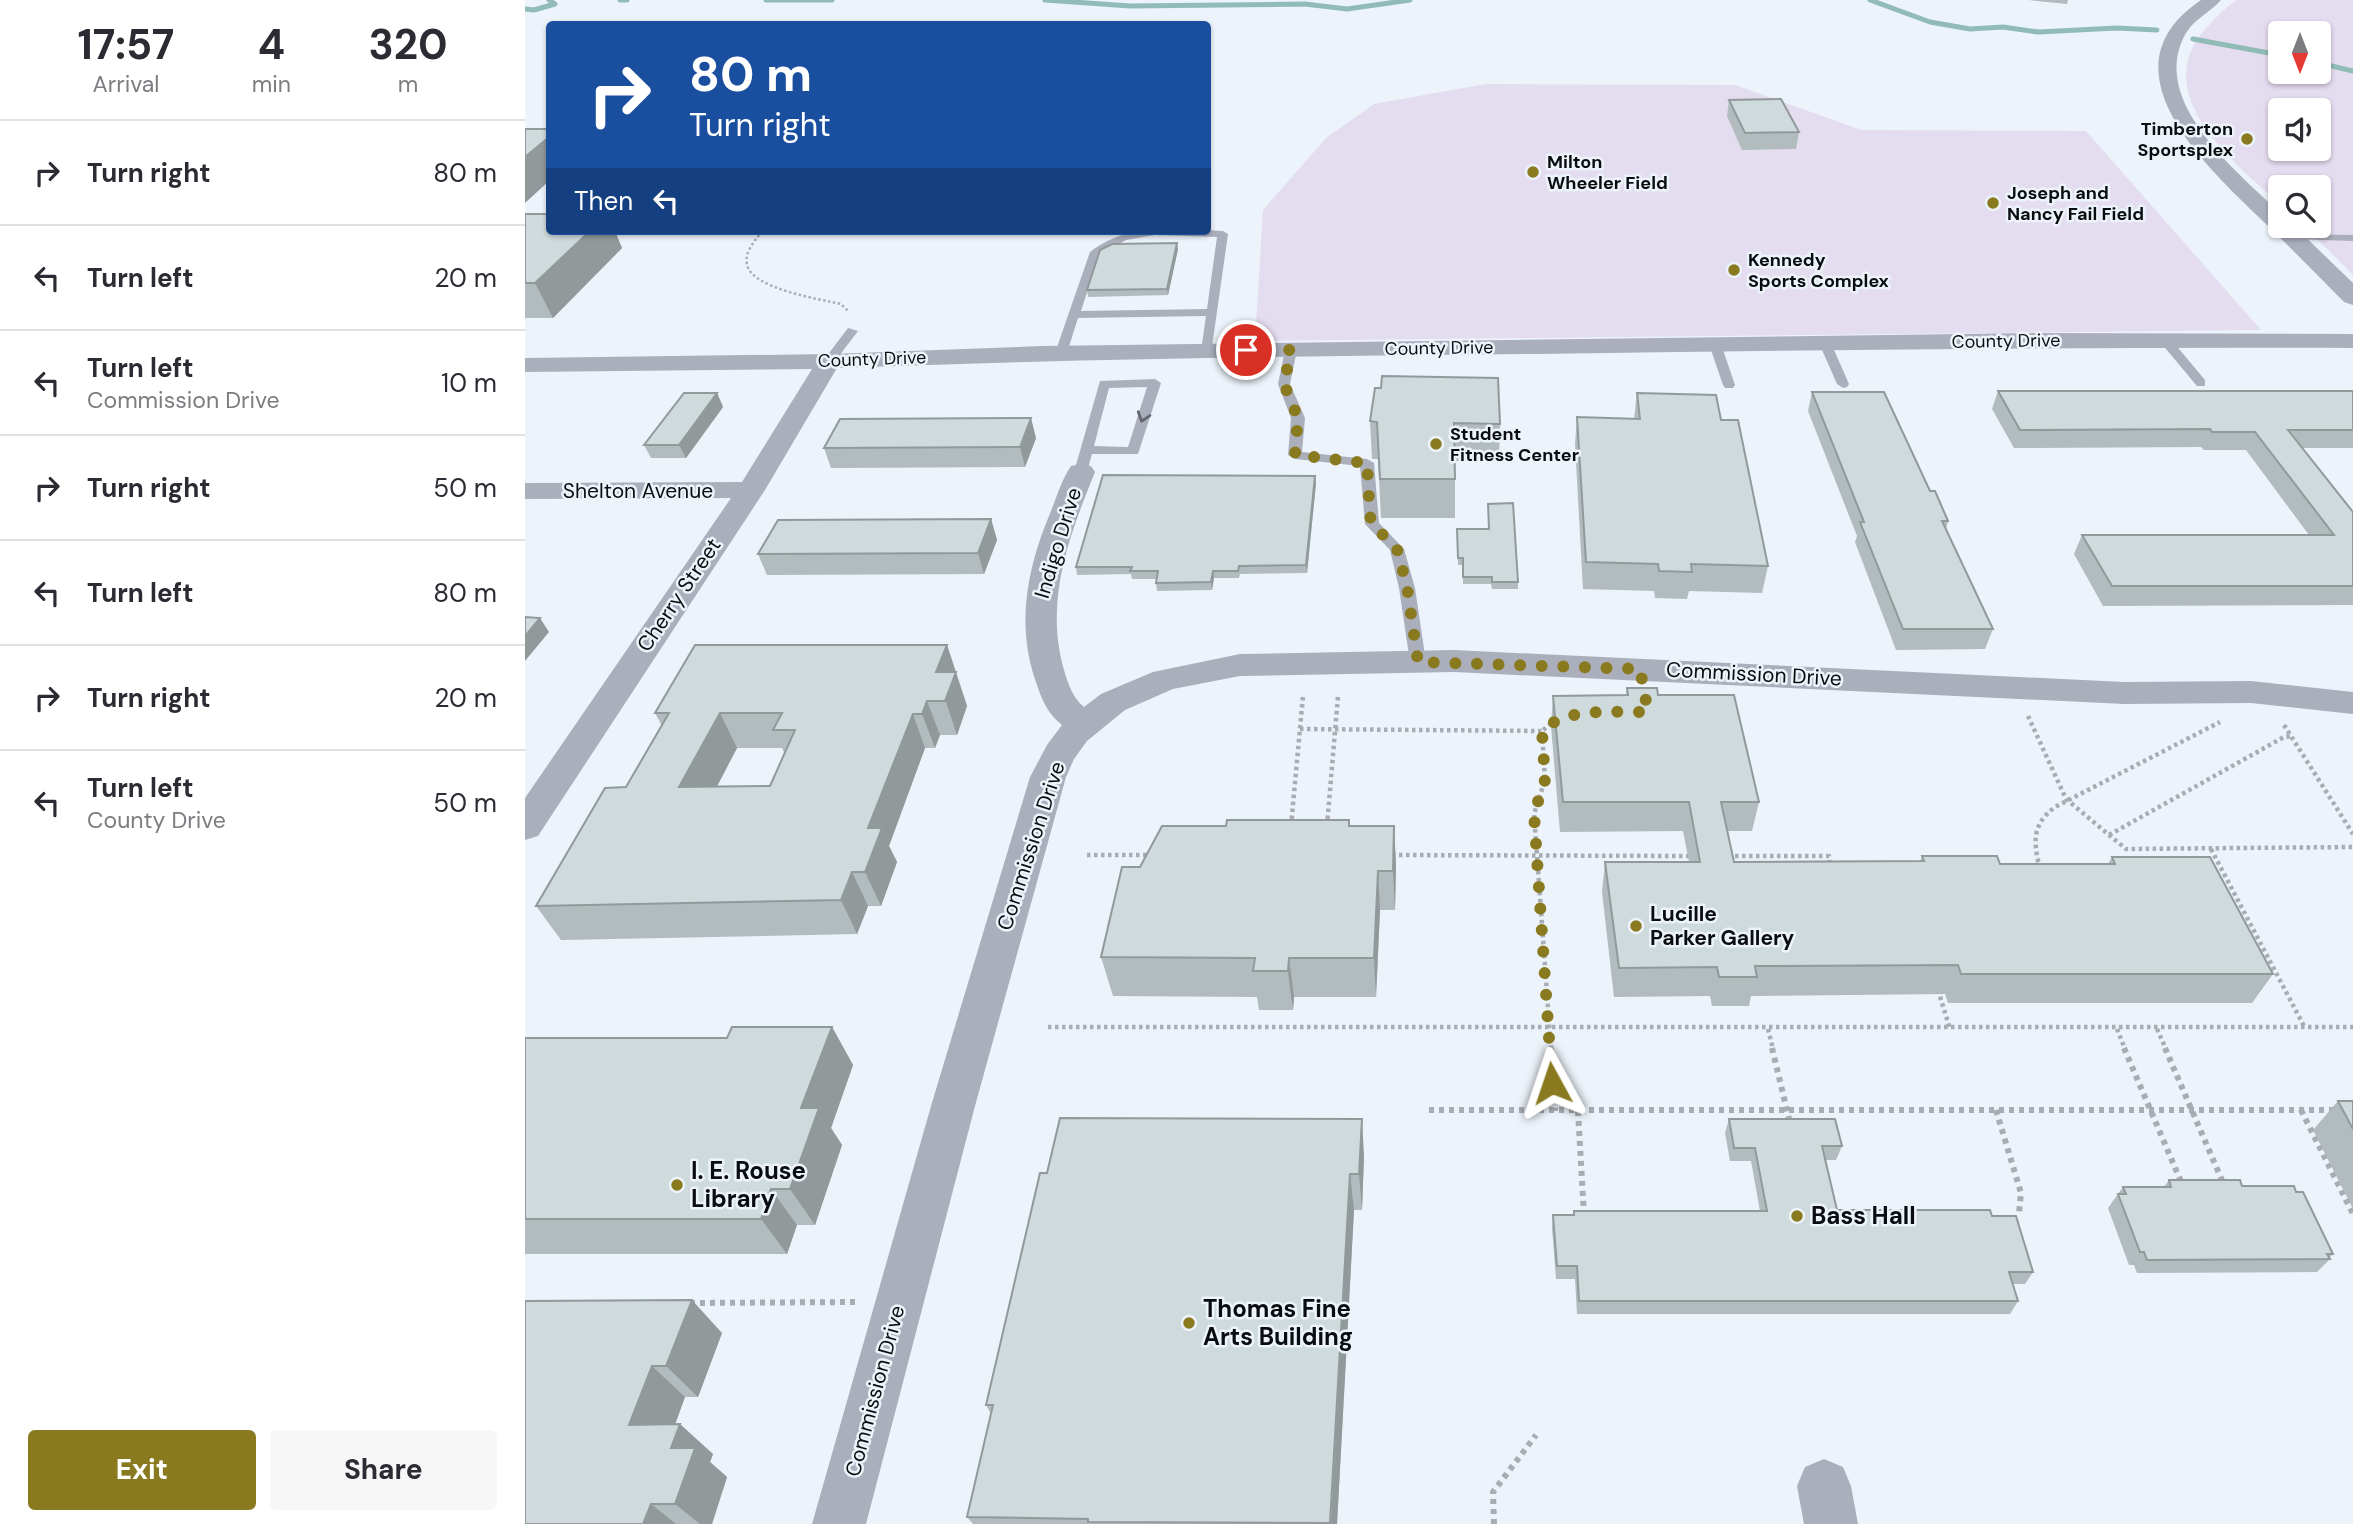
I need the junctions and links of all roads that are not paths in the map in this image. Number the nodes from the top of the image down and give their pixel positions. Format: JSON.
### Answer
{"nodes":[{"id":1,"x":2207,"y":1,"type":"edge"},
{"id":2,"x":2268,"y":213,"type":"edge"},
{"id":3,"x":1211,"y":234,"type":"edge"},
{"id":4,"x":2331,"y":234,"type":"edge"},
{"id":5,"x":1132,"y":235,"type":"edge"},
{"id":6,"x":2353,"y":237,"type":"edge"},
{"id":7,"x":2293,"y":238,"type":"edge"},
{"id":8,"x":2353,"y":297,"type":"edge"},
{"id":9,"x":1212,"y":312,"type":"junction"},
{"id":10,"x":1074,"y":314,"type":"junction"},
{"id":11,"x":852,"y":331,"type":"road end"},
{"id":12,"x":2165,"y":340,"type":"junction"},
{"id":13,"x":2353,"y":341,"type":"edge"},
{"id":14,"x":1825,"y":343,"type":"junction"},
{"id":15,"x":1715,"y":344,"type":"junction"},
{"id":16,"x":1291,"y":350,"type":"junction"},
{"id":17,"x":1207,"y":351,"type":"junction"},
{"id":18,"x":1061,"y":353,"type":"junction"},
{"id":19,"x":829,"y":361,"type":"junction"},
{"id":20,"x":525,"y":366,"type":"edge"},
{"id":21,"x":2201,"y":383,"type":"dead end"},
{"id":22,"x":1843,"y":384,"type":"dead end"},
{"id":23,"x":1729,"y":385,"type":"dead end"},
{"id":24,"x":1084,"y":461,"type":"junction"},
{"id":25,"x":751,"y":490,"type":"junction"},
{"id":26,"x":525,"y":491,"type":"edge"},
{"id":27,"x":1418,"y":662,"type":"junction"},
{"id":28,"x":2353,"y":704,"type":"edge"},
{"id":29,"x":1085,"y":724,"type":"junction"},
{"id":30,"x":525,"y":826,"type":"edge"},
{"id":31,"x":839,"y":1524,"type":"edge"}],
"edges":[{"from":1,"to":2,"type":"street"},
{"from":3,"to":9,"type":"lane"},
{"from":4,"to":6,"type":"lane"},
{"from":5,"to":10,"type":"lane"},
{"from":7,"to":8,"type":"street"},
{"from":9,"to":10,"type":"lane"},
{"from":9,"to":17,"type":"lane"},
{"from":10,"to":18,"type":"lane"},
{"from":11,"to":19,"type":"lane"},
{"from":12,"to":13,"type":"street","name":"County Drive"},
{"from":12,"to":14,"type":"street","name":"County Drive"},
{"from":12,"to":21,"type":"lane"},
{"from":14,"to":15,"type":"street","name":"County Drive"},
{"from":14,"to":22,"type":"lane"},
{"from":15,"to":16,"type":"street","name":"County Drive"},
{"from":15,"to":23,"type":"lane"},
{"from":16,"to":17,"type":"street","name":"County Drive"},
{"from":16,"to":27,"type":"lane"},
{"from":17,"to":18,"type":"street","name":"County Drive"},
{"from":18,"to":19,"type":"street","name":"County Drive"},
{"from":19,"to":20,"type":"street","name":"County Drive"},
{"from":19,"to":25,"type":"street","name":"Cherry Street"},
{"from":24,"to":24,"type":"lane","one_way":true},
{"from":24,"to":29,"type":"street","name":"Indigo Drive"},
{"from":25,"to":26,"type":"street","name":"Shelton Avenue"},
{"from":25,"to":30,"type":"street","name":"Cherry Street"},
{"from":27,"to":28,"type":"street","name":"Commission Drive"},
{"from":27,"to":29,"type":"street","name":"Commission Drive"},
{"from":29,"to":31,"type":"street","name":"Commission Drive"}]}
